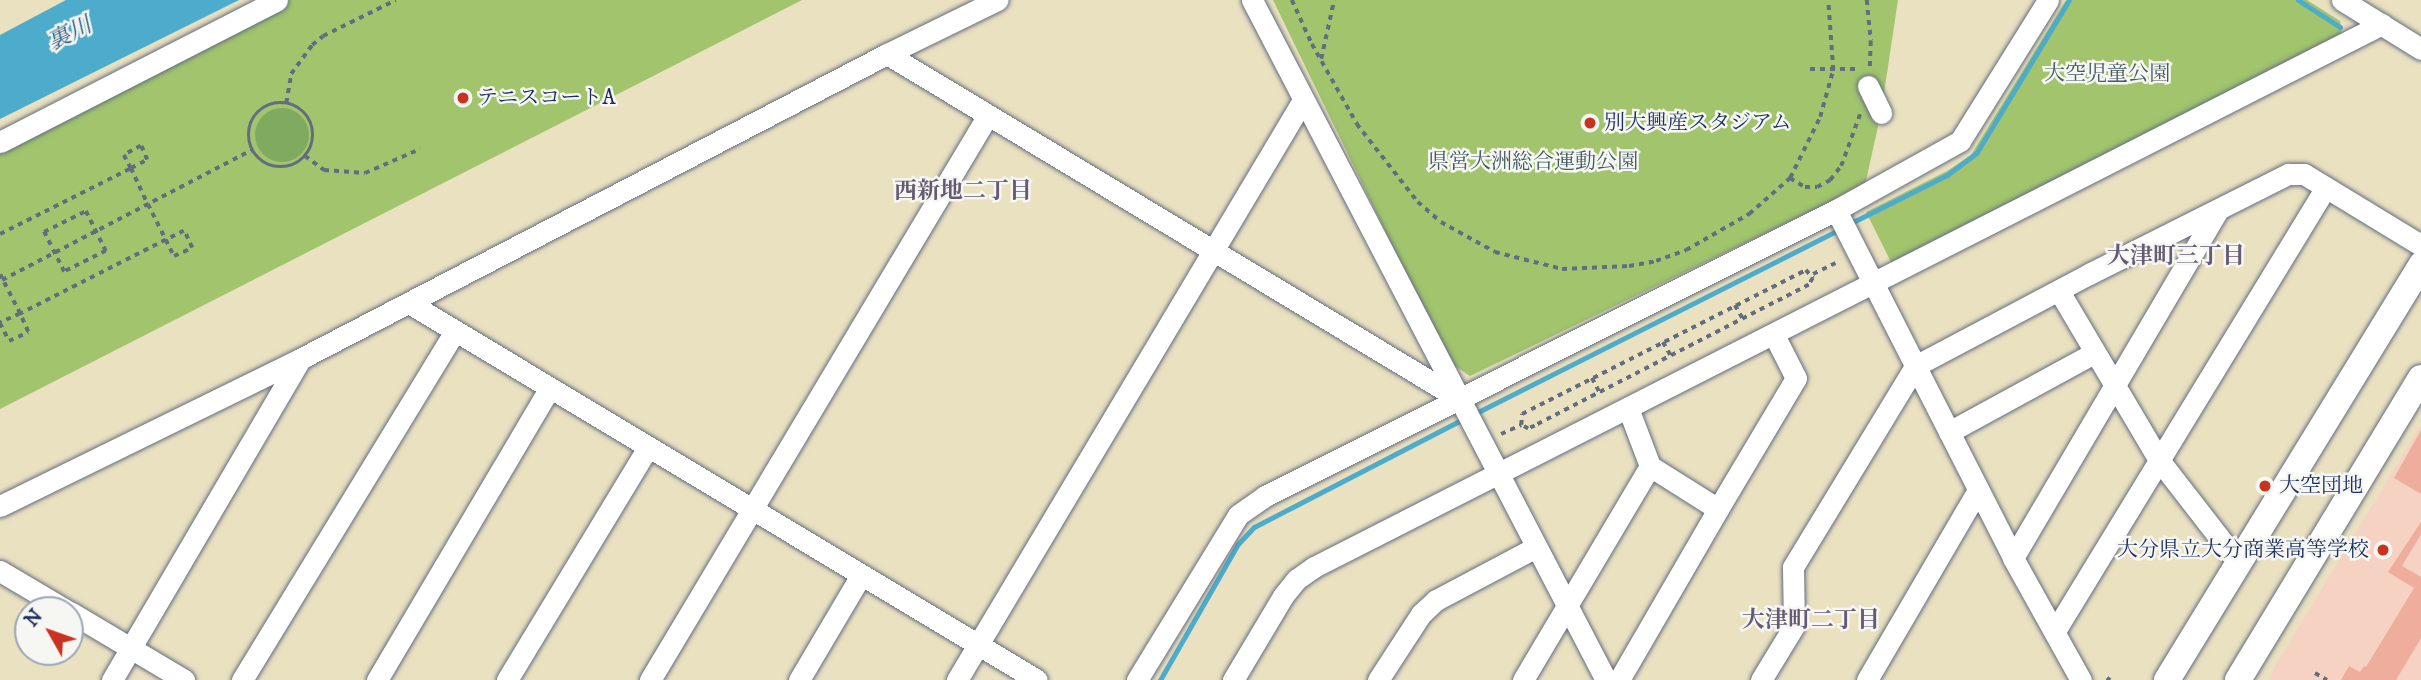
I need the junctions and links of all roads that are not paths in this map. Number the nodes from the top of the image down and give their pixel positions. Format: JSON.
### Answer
{"nodes":[{"id":1,"x":277,"y":0,"type":"edge"},
{"id":2,"x":997,"y":0,"type":"edge"},
{"id":3,"x":1252,"y":0,"type":"edge"},
{"id":4,"x":2048,"y":0,"type":"edge"},
{"id":5,"x":2342,"y":0,"type":"edge"},
{"id":6,"x":2382,"y":24,"type":"junction"},
{"id":7,"x":2421,"y":49,"type":"edge"},
{"id":8,"x":887,"y":54,"type":"junction"},
{"id":9,"x":1869,"y":77,"type":"road end"},
{"id":10,"x":1303,"y":100,"type":"junction"},
{"id":11,"x":1881,"y":113,"type":"dead end"},
{"id":12,"x":988,"y":115,"type":"junction"},
{"id":13,"x":0,"y":142,"type":"edge"},
{"id":14,"x":2326,"y":187,"type":"junction"},
{"id":15,"x":2219,"y":209,"type":"junction"},
{"id":16,"x":1836,"y":210,"type":"junction"},
{"id":17,"x":2421,"y":245,"type":"edge"},
{"id":18,"x":1213,"y":251,"type":"junction"},
{"id":19,"x":2421,"y":265,"type":"edge"},
{"id":20,"x":1874,"y":285,"type":"junction"},
{"id":21,"x":2059,"y":291,"type":"junction"},
{"id":22,"x":409,"y":303,"type":"junction"},
{"id":23,"x":455,"y":331,"type":"junction"},
{"id":24,"x":1774,"y":335,"type":"junction"},
{"id":25,"x":2094,"y":354,"type":"junction"},
{"id":26,"x":300,"y":359,"type":"junction"},
{"id":27,"x":1915,"y":366,"type":"junction"},
{"id":28,"x":2421,"y":378,"type":"edge"},
{"id":29,"x":2113,"y":387,"type":"junction"},
{"id":30,"x":550,"y":388,"type":"junction"},
{"id":31,"x":1628,"y":408,"type":"junction"},
{"id":32,"x":1464,"y":411,"type":"junction"},
{"id":33,"x":1949,"y":432,"type":"junction"},
{"id":34,"x":648,"y":447,"type":"junction"},
{"id":35,"x":2159,"y":460,"type":"junction"},
{"id":36,"x":1650,"y":466,"type":"junction"},
{"id":37,"x":1497,"y":474,"type":"junction"},
{"id":38,"x":1978,"y":490,"type":"junction"},
{"id":39,"x":0,"y":506,"type":"edge"},
{"id":40,"x":752,"y":508,"type":"junction"},
{"id":41,"x":1718,"y":509,"type":"junction"},
{"id":42,"x":1536,"y":547,"type":"junction"},
{"id":43,"x":2013,"y":558,"type":"junction"},
{"id":44,"x":2239,"y":563,"type":"junction"},
{"id":45,"x":0,"y":571,"type":"edge"},
{"id":46,"x":861,"y":575,"type":"junction"},
{"id":47,"x":42,"y":596,"type":"edge"},
{"id":48,"x":1567,"y":605,"type":"junction"},
{"id":49,"x":84,"y":621,"type":"edge"},
{"id":50,"x":2055,"y":631,"type":"junction"},
{"id":51,"x":978,"y":645,"type":"junction"},
{"id":52,"x":130,"y":648,"type":"junction"},
{"id":53,"x":2078,"y":679,"type":"edge"},
{"id":54,"x":112,"y":680,"type":"edge"},
{"id":55,"x":184,"y":680,"type":"edge"},
{"id":56,"x":242,"y":680,"type":"edge"},
{"id":57,"x":377,"y":680,"type":"edge"},
{"id":58,"x":507,"y":680,"type":"edge"},
{"id":59,"x":650,"y":680,"type":"edge"},
{"id":60,"x":799,"y":680,"type":"edge"},
{"id":61,"x":957,"y":680,"type":"edge"},
{"id":62,"x":1037,"y":680,"type":"edge"},
{"id":63,"x":1137,"y":680,"type":"edge"},
{"id":64,"x":1233,"y":680,"type":"edge"},
{"id":65,"x":1378,"y":680,"type":"edge"},
{"id":66,"x":1523,"y":680,"type":"edge"},
{"id":67,"x":1606,"y":680,"type":"edge"},
{"id":68,"x":1619,"y":680,"type":"edge"},
{"id":69,"x":1761,"y":680,"type":"edge"},
{"id":70,"x":1867,"y":680,"type":"edge"},
{"id":71,"x":2167,"y":680,"type":"edge"},
{"id":72,"x":2238,"y":680,"type":"edge"}],
"edges":[{"from":1,"to":13,"type":"street"},
{"from":2,"to":8,"type":"street"},
{"from":3,"to":10,"type":"street"},
{"from":4,"to":16,"type":"street"},
{"from":5,"to":6,"type":"street"},
{"from":6,"to":7,"type":"street"},
{"from":6,"to":20,"type":"street"},
{"from":8,"to":12,"type":"street"},
{"from":8,"to":22,"type":"street"},
{"from":9,"to":11,"type":"street"},
{"from":10,"to":18,"type":"street"},
{"from":10,"to":32,"type":"street"},
{"from":12,"to":18,"type":"street"},
{"from":12,"to":40,"type":"street"},
{"from":14,"to":15,"type":"street"},
{"from":14,"to":17,"type":"street"},
{"from":14,"to":35,"type":"street"},
{"from":15,"to":21,"type":"street"},
{"from":15,"to":29,"type":"street"},
{"from":16,"to":20,"type":"street"},
{"from":16,"to":32,"type":"street"},
{"from":18,"to":32,"type":"street"},
{"from":18,"to":51,"type":"street"},
{"from":19,"to":44,"type":"main road"},
{"from":20,"to":24,"type":"street"},
{"from":20,"to":27,"type":"street"},
{"from":21,"to":25,"type":"street"},
{"from":21,"to":27,"type":"street"},
{"from":22,"to":23,"type":"street"},
{"from":22,"to":26,"type":"street"},
{"from":23,"to":30,"type":"street"},
{"from":23,"to":56,"type":"street"},
{"from":24,"to":31,"type":"street"},
{"from":24,"to":41,"type":"street"},
{"from":25,"to":29,"type":"street"},
{"from":25,"to":33,"type":"street"},
{"from":26,"to":39,"type":"street"},
{"from":26,"to":52,"type":"street"},
{"from":27,"to":33,"type":"street"},
{"from":27,"to":69,"type":"street"},
{"from":28,"to":72,"type":"main road"},
{"from":29,"to":35,"type":"street"},
{"from":29,"to":43,"type":"street"},
{"from":30,"to":34,"type":"street"},
{"from":30,"to":57,"type":"street"},
{"from":31,"to":36,"type":"street"},
{"from":31,"to":37,"type":"street"},
{"from":32,"to":37,"type":"street"},
{"from":32,"to":63,"type":"street"},
{"from":33,"to":38,"type":"street"},
{"from":34,"to":40,"type":"street"},
{"from":34,"to":58,"type":"street"},
{"from":35,"to":44,"type":"street"},
{"from":35,"to":50,"type":"street"},
{"from":36,"to":41,"type":"street"},
{"from":36,"to":48,"type":"street"},
{"from":37,"to":42,"type":"street"},
{"from":37,"to":64,"type":"street"},
{"from":38,"to":43,"type":"street"},
{"from":38,"to":70,"type":"street"},
{"from":40,"to":46,"type":"street"},
{"from":40,"to":59,"type":"street"},
{"from":41,"to":68,"type":"street"},
{"from":42,"to":48,"type":"street"},
{"from":42,"to":65,"type":"street"},
{"from":43,"to":50,"type":"street"},
{"from":44,"to":71,"type":"main road"},
{"from":45,"to":47,"type":"street"},
{"from":46,"to":51,"type":"street"},
{"from":46,"to":60,"type":"street"},
{"from":48,"to":66,"type":"street"},
{"from":48,"to":67,"type":"street"},
{"from":49,"to":52,"type":"street"},
{"from":50,"to":53,"type":"street"},
{"from":51,"to":61,"type":"street"},
{"from":51,"to":62,"type":"street"},
{"from":52,"to":54,"type":"street"},
{"from":52,"to":55,"type":"street"}]}
